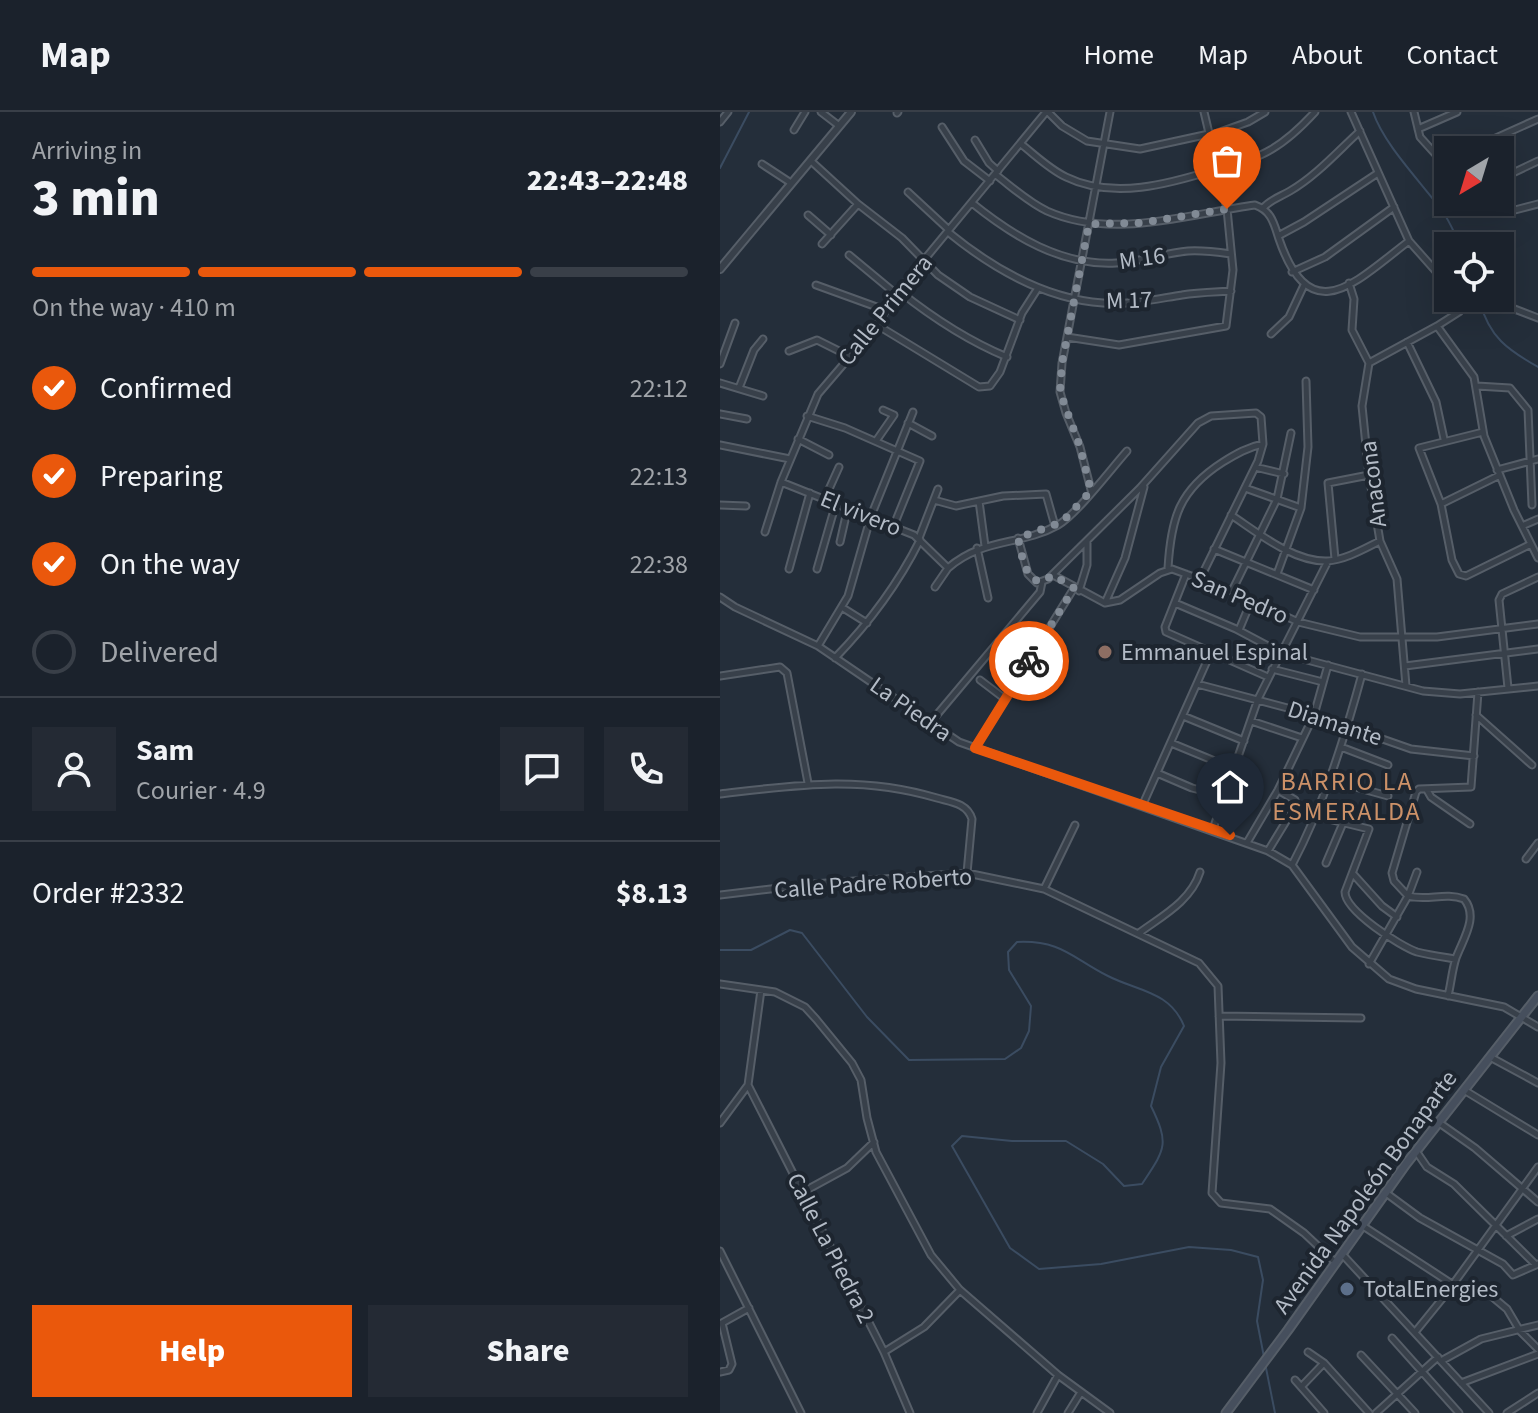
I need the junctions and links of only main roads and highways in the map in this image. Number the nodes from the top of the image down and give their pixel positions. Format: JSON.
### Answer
{"nodes":[{"id":1,"x":1538,"y":996,"type":"edge"},
{"id":2,"x":1226,"y":1413,"type":"edge"}],
"edges":[{"from":1,"to":2,"type":"main road","name":"Avenida Napoleón Bonaparte"}]}
